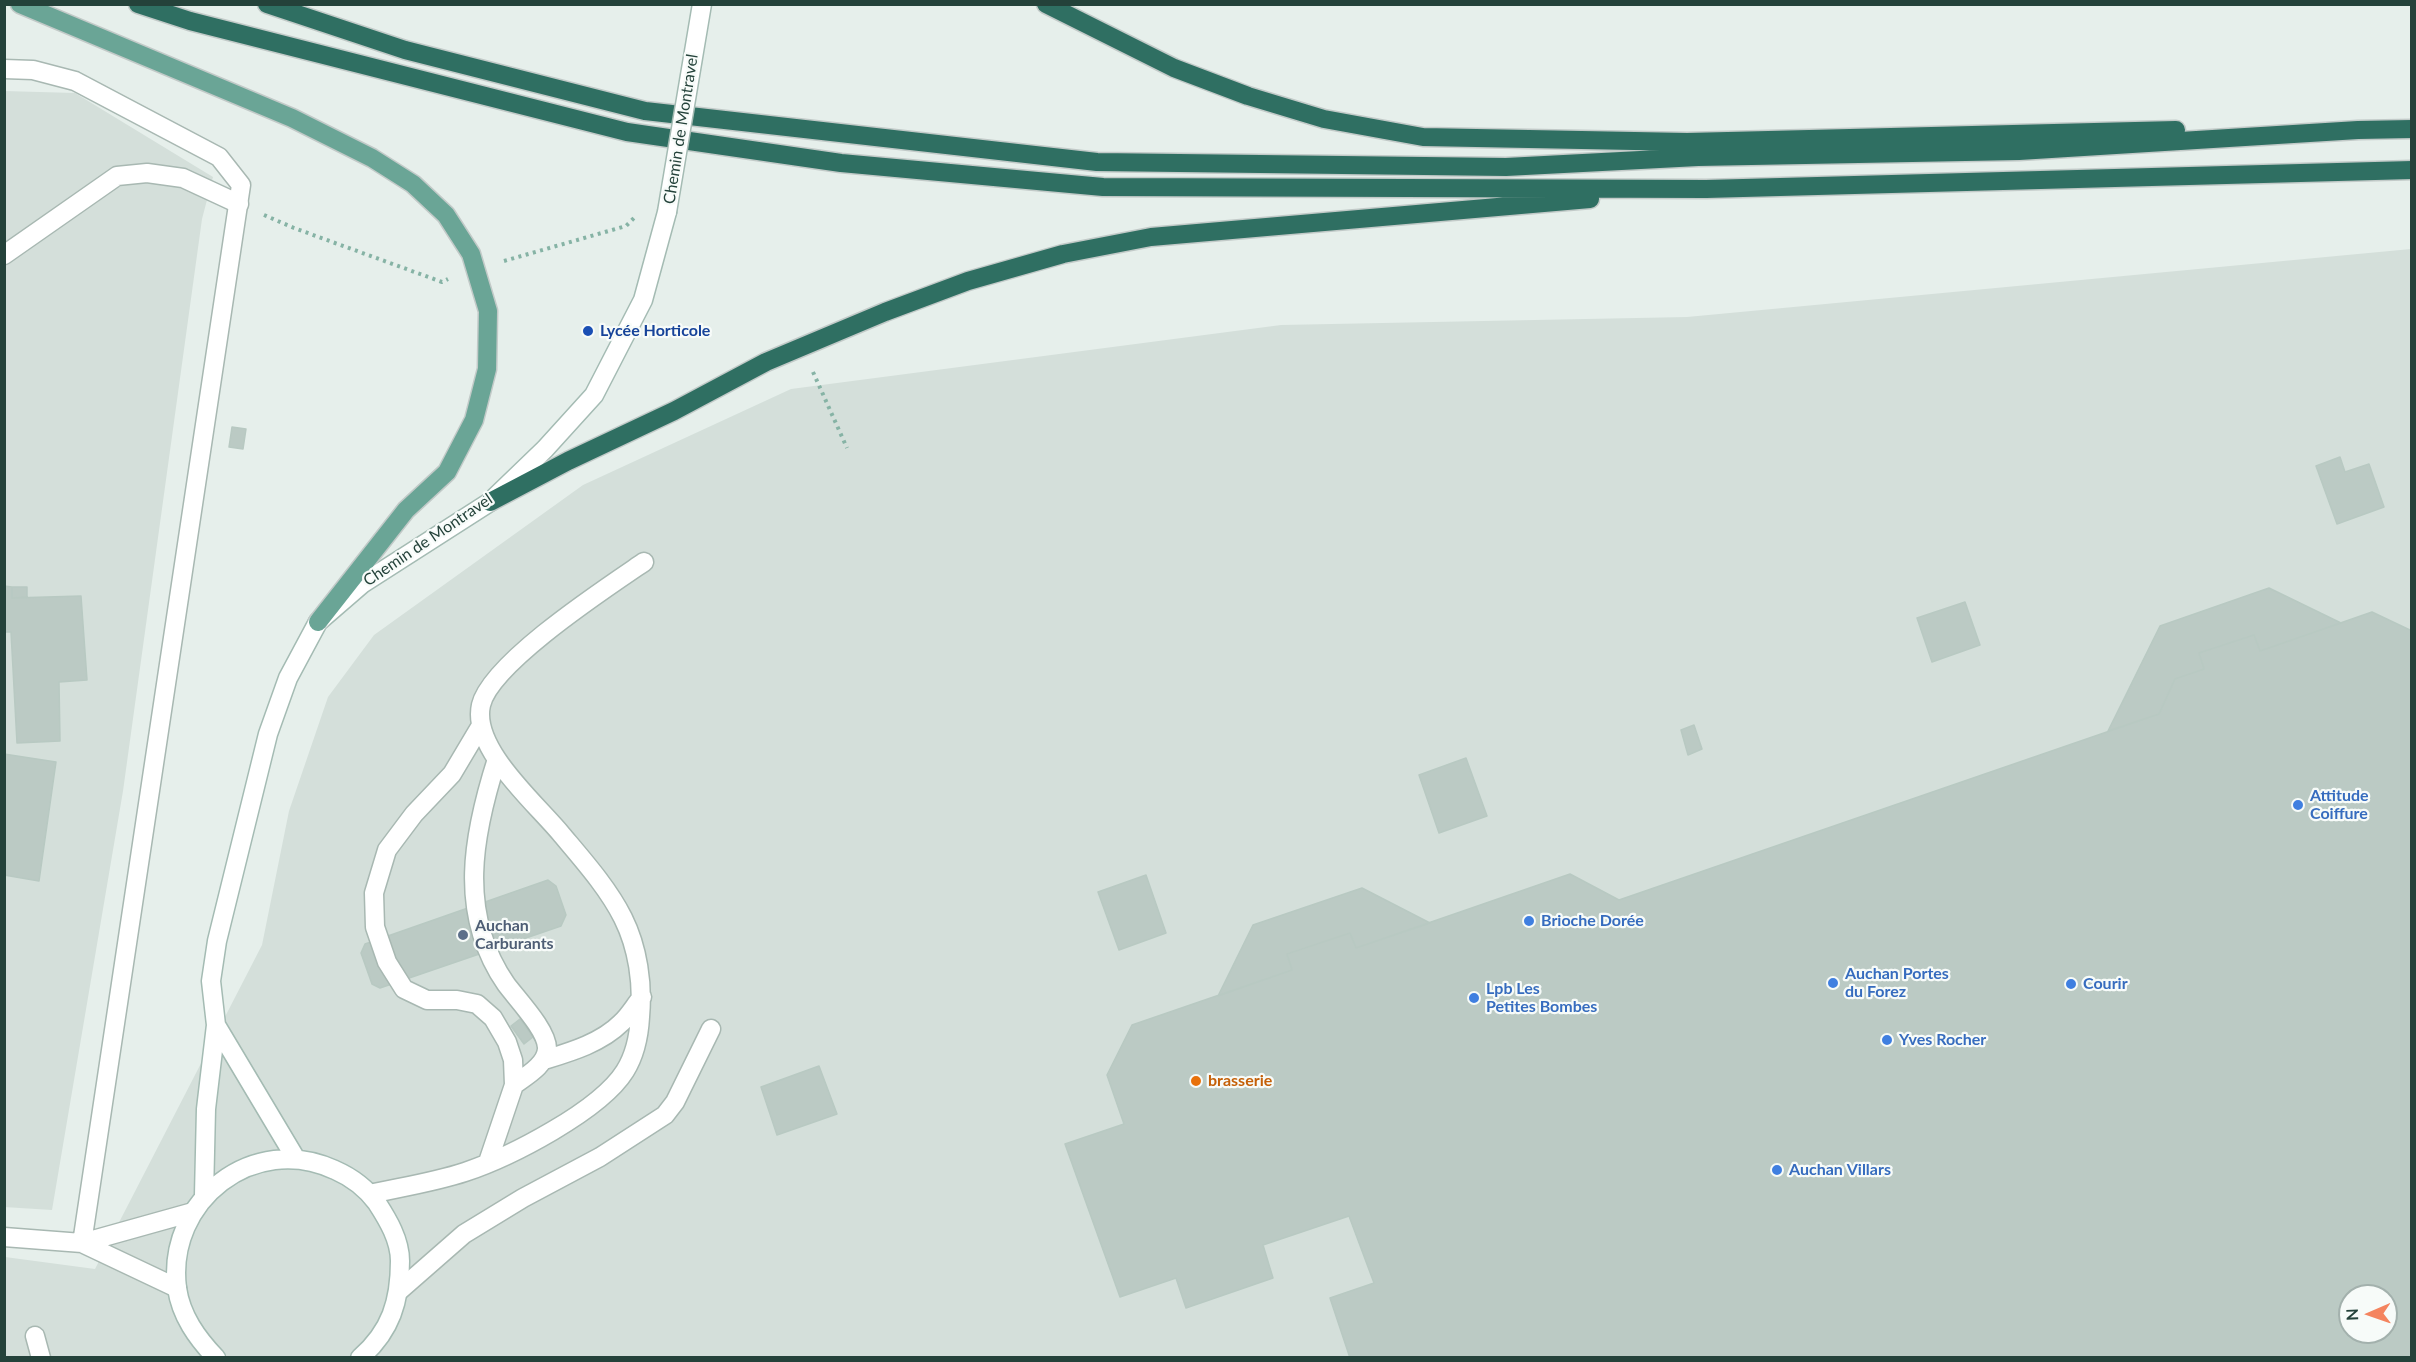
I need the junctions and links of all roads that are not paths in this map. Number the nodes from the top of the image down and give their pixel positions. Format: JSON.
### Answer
{"nodes":[{"id":1,"x":20,"y":4,"type":"edge"},
{"id":2,"x":138,"y":4,"type":"edge"},
{"id":3,"x":267,"y":4,"type":"edge"},
{"id":4,"x":702,"y":4,"type":"edge"},
{"id":5,"x":1047,"y":4,"type":"edge"},
{"id":6,"x":4,"y":69,"type":"edge"},
{"id":7,"x":2412,"y":129,"type":"edge"},
{"id":8,"x":2358,"y":130,"type":"junction"},
{"id":9,"x":2412,"y":170,"type":"edge"},
{"id":10,"x":1706,"y":189,"type":"junction"},
{"id":11,"x":239,"y":204,"type":"junction"},
{"id":12,"x":4,"y":255,"type":"edge"},
{"id":13,"x":490,"y":502,"type":"junction"},
{"id":14,"x":644,"y":562,"type":"dead end"},
{"id":15,"x":318,"y":622,"type":"junction"},
{"id":16,"x":480,"y":726,"type":"junction"},
{"id":17,"x":497,"y":759,"type":"junction"},
{"id":18,"x":642,"y":997,"type":"junction"},
{"id":19,"x":216,"y":1025,"type":"junction"},
{"id":20,"x":711,"y":1029,"type":"dead end"},
{"id":21,"x":544,"y":1060,"type":"junction"},
{"id":22,"x":514,"y":1085,"type":"junction"},
{"id":23,"x":296,"y":1159,"type":"junction"},
{"id":24,"x":488,"y":1162,"type":"junction"},
{"id":25,"x":370,"y":1194,"type":"junction"},
{"id":26,"x":204,"y":1196,"type":"junction"},
{"id":27,"x":193,"y":1212,"type":"junction"},
{"id":28,"x":4,"y":1237,"type":"edge"},
{"id":29,"x":82,"y":1243,"type":"junction"},
{"id":30,"x":177,"y":1288,"type":"junction"},
{"id":31,"x":400,"y":1290,"type":"junction"},
{"id":32,"x":35,"y":1336,"type":"dead end"},
{"id":33,"x":41,"y":1358,"type":"edge"},
{"id":34,"x":216,"y":1358,"type":"edge"},
{"id":35,"x":360,"y":1358,"type":"edge"}],
"edges":[{"from":1,"to":15,"type":"main road"},
{"from":2,"to":10,"type":"highway"},
{"from":3,"to":8,"type":"highway"},
{"from":4,"to":13,"type":"street","name":"Chemin de Montravel","bridge":true},
{"from":5,"to":8,"type":"highway"},
{"from":6,"to":11,"type":"street"},
{"from":7,"to":8,"type":"highway"},
{"from":9,"to":10,"type":"highway"},
{"from":10,"to":13,"type":"highway"},
{"from":11,"to":12,"type":"street"},
{"from":11,"to":29,"type":"street"},
{"from":13,"to":15,"type":"street","name":"Chemin de Montravel"},
{"from":14,"to":16,"type":"street"},
{"from":15,"to":19,"type":"street","name":"Chemin de Montravel"},
{"from":16,"to":17,"type":"street"},
{"from":16,"to":22,"type":"street"},
{"from":17,"to":18,"type":"street"},
{"from":17,"to":21,"type":"street"},
{"from":18,"to":21,"type":"street"},
{"from":18,"to":24,"type":"street"},
{"from":19,"to":23,"type":"street","name":"Chemin de Montravel"},
{"from":19,"to":26,"type":"street","name":"Chemin de Montravel"},
{"from":20,"to":31,"type":"street"},
{"from":21,"to":22,"type":"street"},
{"from":22,"to":24,"type":"street"},
{"from":23,"to":25,"type":"street"},
{"from":23,"to":26,"type":"street"},
{"from":24,"to":25,"type":"street"},
{"from":25,"to":31,"type":"street"},
{"from":26,"to":27,"type":"street"},
{"from":27,"to":29,"type":"street"},
{"from":27,"to":30,"type":"street"},
{"from":28,"to":29,"type":"street"},
{"from":29,"to":30,"type":"street"},
{"from":30,"to":34,"type":"street"},
{"from":31,"to":35,"type":"street"},
{"from":32,"to":33,"type":"street"}]}
